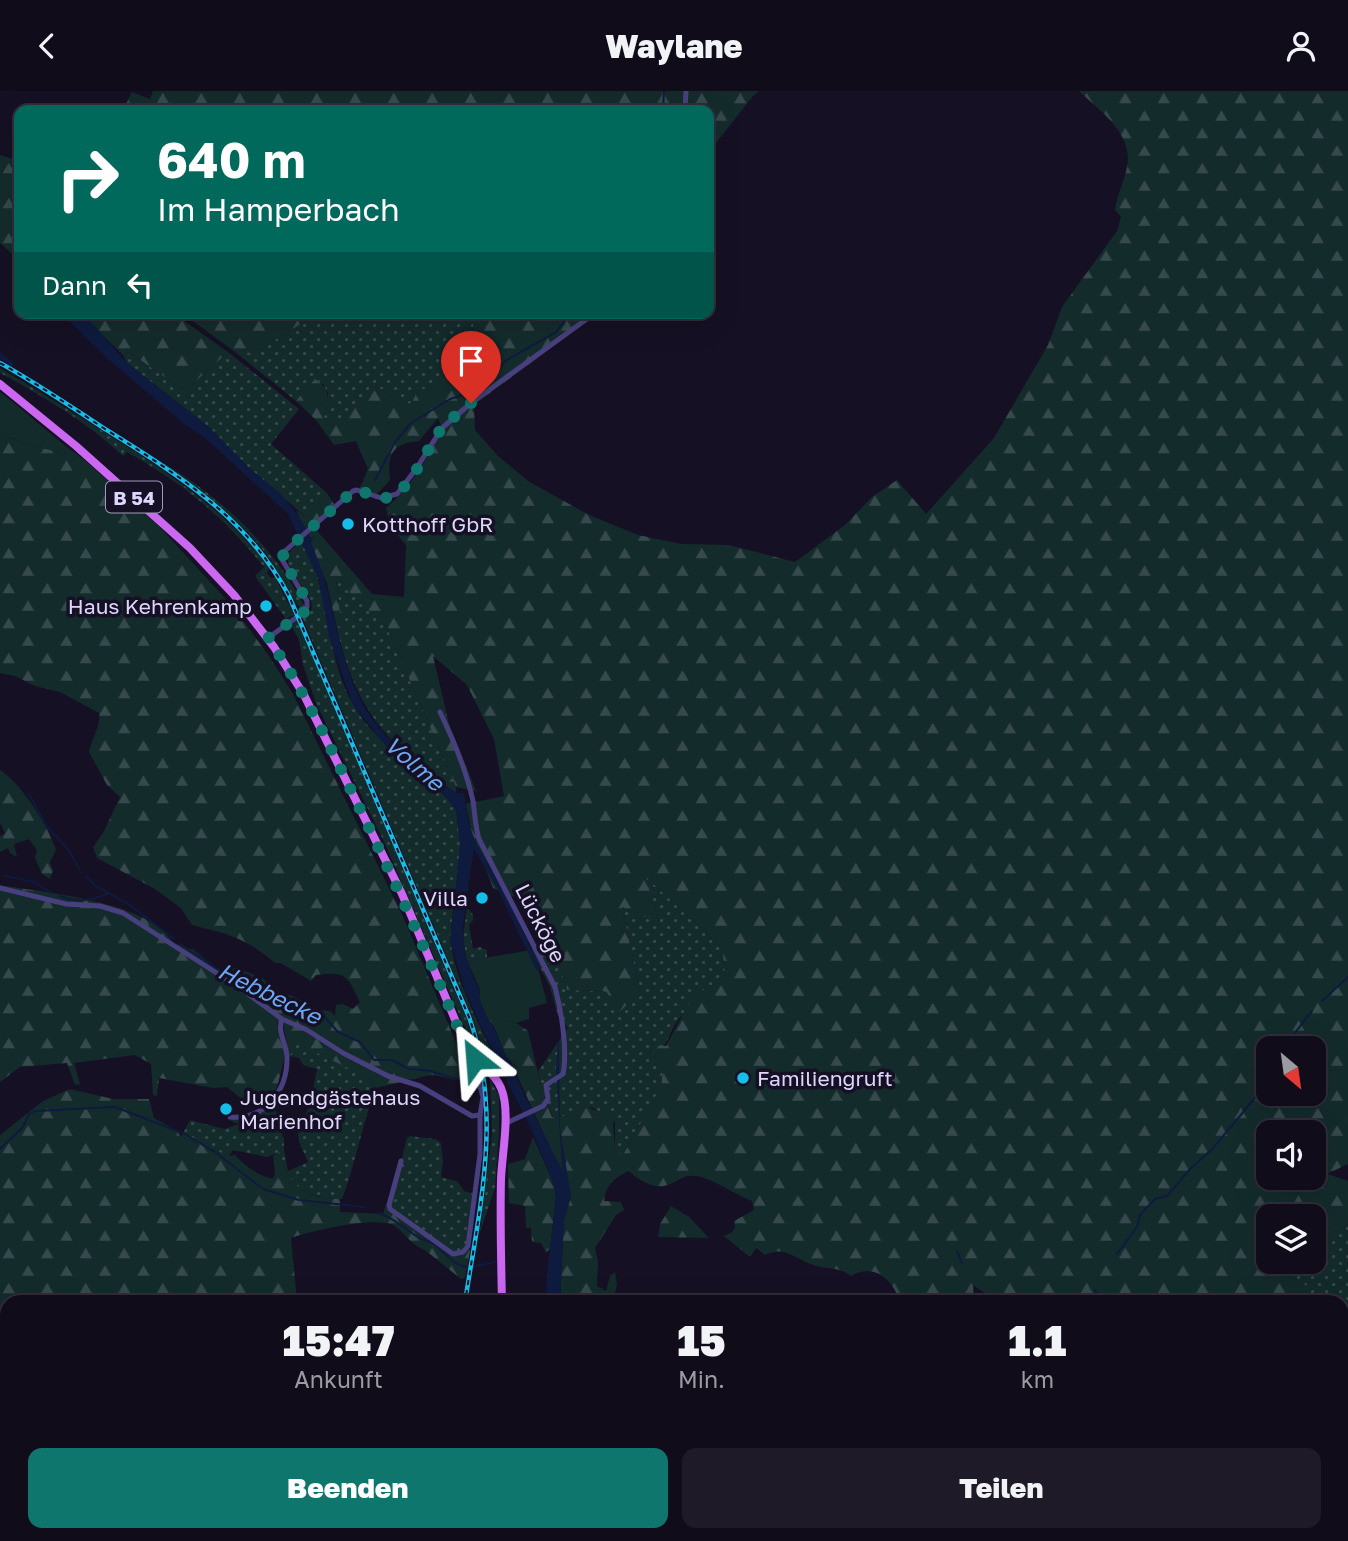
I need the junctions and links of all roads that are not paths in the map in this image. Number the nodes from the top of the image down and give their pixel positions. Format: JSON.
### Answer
{"nodes":[{"id":1,"x":586,"y":319,"type":"edge"},
{"id":2,"x":0,"y":384,"type":"edge"},
{"id":3,"x":268,"y":638,"type":"junction"},
{"id":4,"x":440,"y":712,"type":"dead end"},
{"id":5,"x":0,"y":888,"type":"edge"},
{"id":6,"x":282,"y":1019,"type":"junction"},
{"id":7,"x":479,"y":1063,"type":"junction"},
{"id":8,"x":480,"y":1115,"type":"junction"},
{"id":9,"x":230,"y":1117,"type":"dead end"},
{"id":10,"x":504,"y":1124,"type":"junction"},
{"id":11,"x":401,"y":1161,"type":"dead end"},
{"id":12,"x":502,"y":1295,"type":"edge"}],
"edges":[{"from":1,"to":3,"type":"street"},
{"from":2,"to":3,"type":"main road","number":"B 54"},
{"from":3,"to":7,"type":"main road","number":"B 54"},
{"from":4,"to":10,"type":"street","name":"Lücköge"},
{"from":5,"to":6,"type":"street"},
{"from":6,"to":8,"type":"street"},
{"from":6,"to":9,"type":"street"},
{"from":7,"to":8,"type":"street"},
{"from":7,"to":10,"type":"main road","number":"B 54"},
{"from":8,"to":11,"type":"street"},
{"from":10,"to":12,"type":"main road","number":"B 54"}]}
